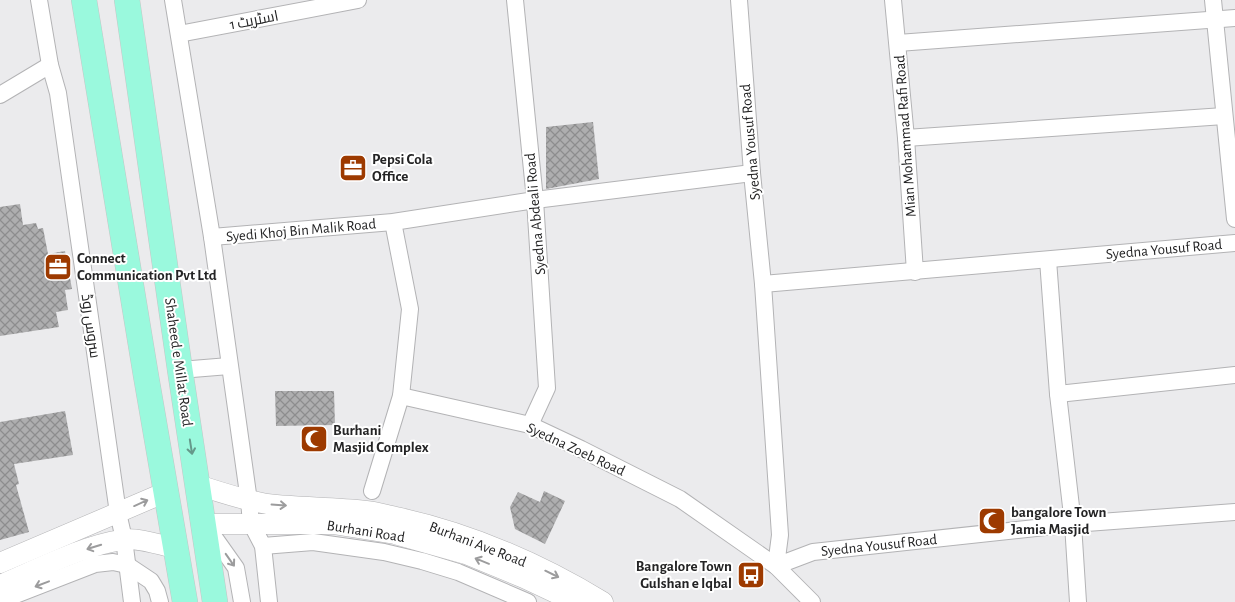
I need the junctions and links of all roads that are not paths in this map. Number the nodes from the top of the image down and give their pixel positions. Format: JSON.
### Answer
{"nodes":[{"id":1,"x":39,"y":0,"type":"edge"},
{"id":2,"x":84,"y":0,"type":"edge"},
{"id":3,"x":98,"y":0,"type":"edge"},
{"id":4,"x":116,"y":0,"type":"edge"},
{"id":5,"x":127,"y":0,"type":"edge"},
{"id":6,"x":173,"y":0,"type":"edge"},
{"id":7,"x":358,"y":0,"type":"edge"},
{"id":8,"x":515,"y":0,"type":"edge"},
{"id":9,"x":739,"y":0,"type":"edge"},
{"id":10,"x":893,"y":0,"type":"edge"},
{"id":11,"x":1213,"y":0,"type":"edge"},
{"id":12,"x":1235,"y":18,"type":"edge"},
{"id":13,"x":1214,"y":20,"type":"junction"},
{"id":14,"x":179,"y":34,"type":"junction"},
{"id":15,"x":898,"y":43,"type":"junction"},
{"id":16,"x":50,"y":65,"type":"junction"},
{"id":17,"x":0,"y":95,"type":"edge"},
{"id":18,"x":121,"y":101,"type":"junction"},
{"id":19,"x":1228,"y":126,"type":"edge"},
{"id":20,"x":906,"y":138,"type":"junction"},
{"id":21,"x":752,"y":173,"type":"junction"},
{"id":22,"x":535,"y":200,"type":"junction"},
{"id":23,"x":1235,"y":219,"type":"edge"},
{"id":24,"x":393,"y":222,"type":"junction"},
{"id":25,"x":212,"y":237,"type":"junction"},
{"id":26,"x":1235,"y":243,"type":"edge"},
{"id":27,"x":1048,"y":260,"type":"junction"},
{"id":28,"x":915,"y":272,"type":"junction"},
{"id":29,"x":763,"y":284,"type":"junction"},
{"id":30,"x":229,"y":366,"type":"junction"},
{"id":31,"x":1235,"y":375,"type":"edge"},
{"id":32,"x":146,"y":376,"type":"junction"},
{"id":33,"x":180,"y":376,"type":"junction"},
{"id":34,"x":1058,"y":394,"type":"junction"},
{"id":35,"x":401,"y":396,"type":"junction"},
{"id":36,"x":530,"y":425,"type":"junction"},
{"id":37,"x":198,"y":484,"type":"junction"},
{"id":38,"x":372,"y":491,"type":"dead end"},
{"id":39,"x":166,"y":492,"type":"junction"},
{"id":40,"x":249,"y":500,"type":"junction"},
{"id":41,"x":1235,"y":512,"type":"edge"},
{"id":42,"x":118,"y":513,"type":"junction"},
{"id":43,"x":250,"y":523,"type":"junction"},
{"id":44,"x":204,"y":524,"type":"junction"},
{"id":45,"x":1073,"y":524,"type":"junction"},
{"id":46,"x":124,"y":539,"type":"junction"},
{"id":47,"x":263,"y":546,"type":"junction"},
{"id":48,"x":175,"y":548,"type":"junction"},
{"id":49,"x":0,"y":563,"type":"edge"},
{"id":50,"x":127,"y":564,"type":"junction"},
{"id":51,"x":776,"y":566,"type":"junction"},
{"id":52,"x":0,"y":585,"type":"edge"},
{"id":53,"x":0,"y":601,"type":"edge"},
{"id":54,"x":132,"y":602,"type":"edge"},
{"id":55,"x":160,"y":602,"type":"edge"},
{"id":56,"x":185,"y":602,"type":"edge"},
{"id":57,"x":215,"y":602,"type":"edge"},
{"id":58,"x":242,"y":602,"type":"edge"},
{"id":59,"x":269,"y":602,"type":"edge"},
{"id":60,"x":528,"y":602,"type":"edge"},
{"id":61,"x":575,"y":602,"type":"edge"},
{"id":62,"x":603,"y":602,"type":"edge"},
{"id":63,"x":812,"y":602,"type":"edge"},
{"id":64,"x":1078,"y":602,"type":"edge"}],
"edges":[{"from":1,"to":16,"type":"street","name":"سروس روڈ"},
{"from":2,"to":32,"type":"main road"},
{"from":3,"to":18,"type":"main road"},
{"from":4,"to":18,"type":"main road"},
{"from":5,"to":33,"type":"main road","name":"Shaheed e Millat Road"},
{"from":6,"to":14,"type":"street"},
{"from":7,"to":14,"type":"street","name":"اسٹریٹ 1"},
{"from":8,"to":22,"type":"street","name":"Syedna Abdeali Road"},
{"from":9,"to":21,"type":"street","name":"Syedna Yousuf Road"},
{"from":10,"to":15,"type":"street","name":"Mian Mohammad Rafi Road"},
{"from":11,"to":13,"type":"street"},
{"from":12,"to":13,"type":"street"},
{"from":13,"to":15,"type":"street"},
{"from":13,"to":19,"type":"street"},
{"from":14,"to":25,"type":"street"},
{"from":15,"to":20,"type":"street","name":"Mian Mohammad Rafi Road"},
{"from":16,"to":17,"type":"street"},
{"from":16,"to":42,"type":"street","name":"سروس روڈ"},
{"from":18,"to":32,"type":"main road"},
{"from":18,"to":33,"type":"main road"},
{"from":19,"to":20,"type":"street"},
{"from":19,"to":23,"type":"street"},
{"from":20,"to":28,"type":"street","name":"Mian Mohammad Rafi Road"},
{"from":21,"to":22,"type":"street"},
{"from":21,"to":29,"type":"street","name":"Syedna Yousuf Road"},
{"from":22,"to":24,"type":"street"},
{"from":22,"to":36,"type":"street","name":"Syedna Abdeali Road"},
{"from":24,"to":25,"type":"street","name":"Syedi Khoj Bin Malik Road"},
{"from":24,"to":35,"type":"street","name":"Syedi Khoj Bin Malik Road"},
{"from":25,"to":30,"type":"street"},
{"from":26,"to":27,"type":"street","name":"Syedna Yousuf Road"},
{"from":27,"to":28,"type":"street","name":"Syedna Yousuf Road"},
{"from":27,"to":34,"type":"street"},
{"from":28,"to":29,"type":"street","name":"Syedna Yousuf Road"},
{"from":29,"to":51,"type":"street","name":"Syedna Yousuf Road"},
{"from":30,"to":33,"type":"street"},
{"from":30,"to":40,"type":"street"},
{"from":31,"to":34,"type":"street"},
{"from":32,"to":39,"type":"main road"},
{"from":33,"to":37,"type":"main road","name":"Shaheed e Millat Road","one_way":true},
{"from":34,"to":45,"type":"street"},
{"from":35,"to":36,"type":"street","name":"Syedna Zoeb Road"},
{"from":35,"to":38,"type":"street"},
{"from":36,"to":51,"type":"street","name":"Syedna Zoeb Road"},
{"from":37,"to":40,"type":"street","name":"Burhani Ave Road"},
{"from":37,"to":44,"type":"main road","name":"Shaheed e Millat Road"},
{"from":42,"to":39,"type":"street","one_way":true},
{"from":39,"to":48,"type":"main road"},
{"from":40,"to":43,"type":"street"},
{"from":40,"to":62,"type":"street","name":"Burhani Ave Road","one_way":true},
{"from":41,"to":45,"type":"street","name":"Syedna Yousuf Road"},
{"from":42,"to":46,"type":"street","name":"سروس روڈ"},
{"from":42,"to":49,"type":"street"},
{"from":43,"to":44,"type":"street","name":"Burhani Road"},
{"from":43,"to":47,"type":"street"},
{"from":61,"to":43,"type":"street","name":"Burhani Road","one_way":true},
{"from":44,"to":57,"type":"main road","name":"Shaheed e Millat Road"},
{"from":44,"to":58,"type":"street","one_way":true},
{"from":45,"to":51,"type":"street","name":"Syedna Yousuf Road"},
{"from":45,"to":64,"type":"street"},
{"from":46,"to":48,"type":"street"},
{"from":46,"to":50,"type":"street","name":"سروس روڈ"},
{"from":46,"to":52,"type":"street","one_way":true},
{"from":47,"to":59,"type":"street"},
{"from":47,"to":60,"type":"street"},
{"from":48,"to":56,"type":"main road"},
{"from":50,"to":53,"type":"street","one_way":true},
{"from":50,"to":54,"type":"street","name":"سروس روڈ"},
{"from":50,"to":55,"type":"street"},
{"from":51,"to":63,"type":"street","name":"Syedna Zoeb Road"}]}
